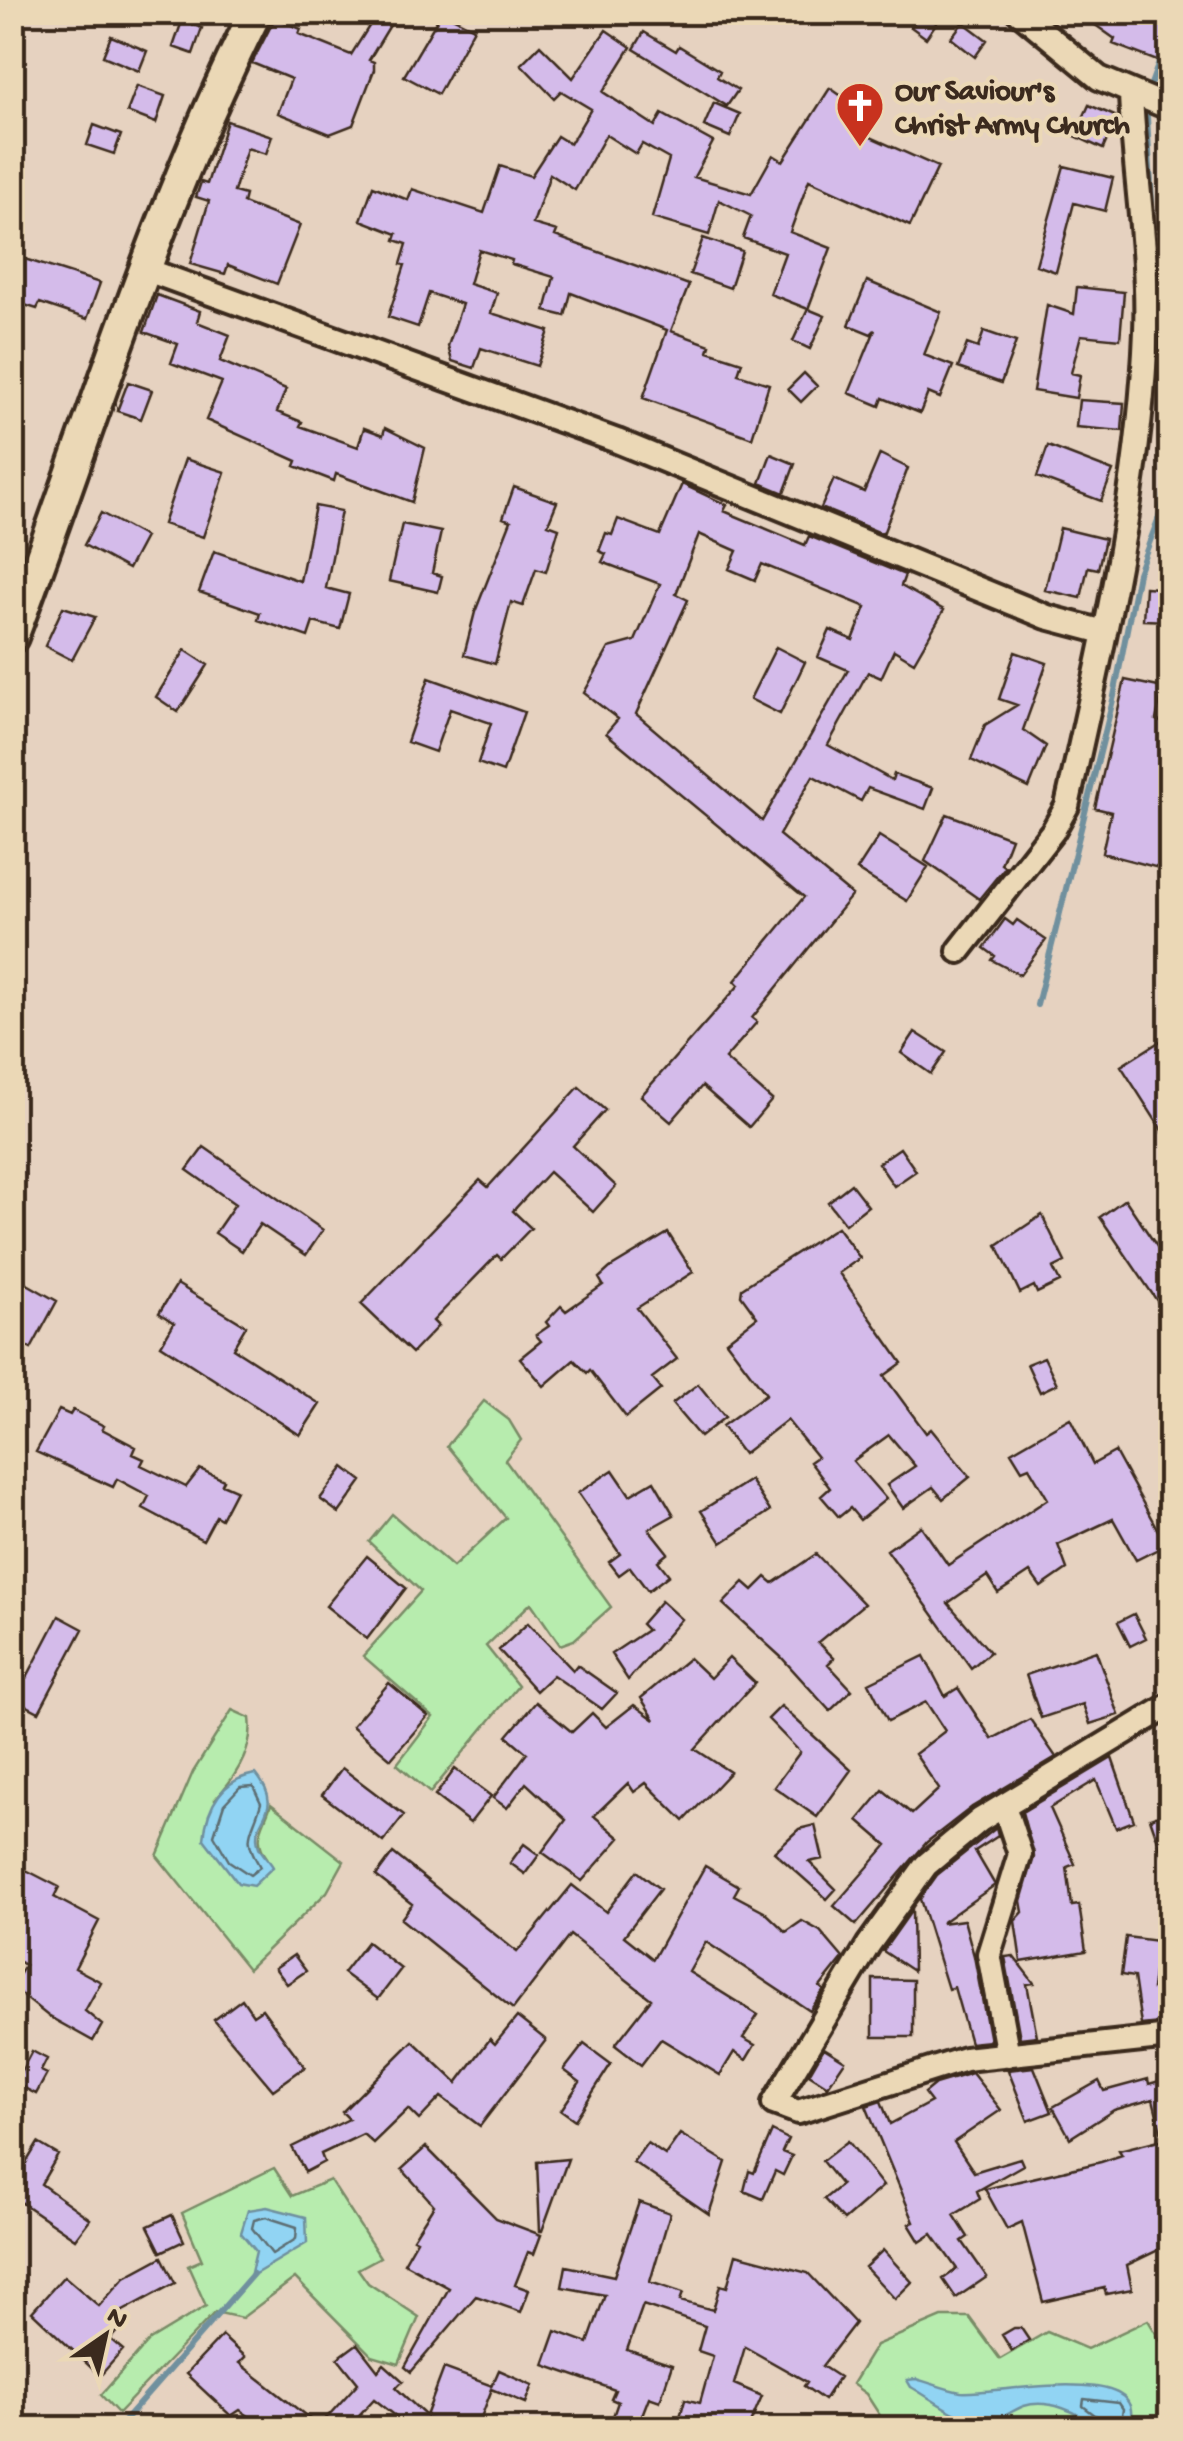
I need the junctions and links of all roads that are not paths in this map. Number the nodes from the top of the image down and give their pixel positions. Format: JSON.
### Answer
{"nodes":[{"id":1,"x":256,"y":12,"type":"edge"},
{"id":2,"x":1019,"y":12,"type":"edge"},
{"id":3,"x":1131,"y":94,"type":"junction"},
{"id":4,"x":1170,"y":108,"type":"edge"},
{"id":5,"x":147,"y":270,"type":"junction"},
{"id":6,"x":1104,"y":632,"type":"junction"},
{"id":7,"x":12,"y":637,"type":"edge"},
{"id":8,"x":959,"y":951,"type":"dead end"},
{"id":9,"x":1170,"y":1705,"type":"edge"},
{"id":10,"x":1004,"y":1806,"type":"junction"},
{"id":11,"x":1170,"y":2037,"type":"edge"},
{"id":12,"x":1008,"y":2055,"type":"junction"}],
"edges":[{"from":1,"to":5,"type":"street"},
{"from":2,"to":3,"type":"street"},
{"from":3,"to":4,"type":"street"},
{"from":3,"to":6,"type":"street"},
{"from":5,"to":6,"type":"street"},
{"from":5,"to":7,"type":"street"},
{"from":6,"to":8,"type":"street"},
{"from":9,"to":10,"type":"street"},
{"from":10,"to":12,"type":"street"},
{"from":10,"to":12,"type":"street"},
{"from":11,"to":12,"type":"street"}]}
